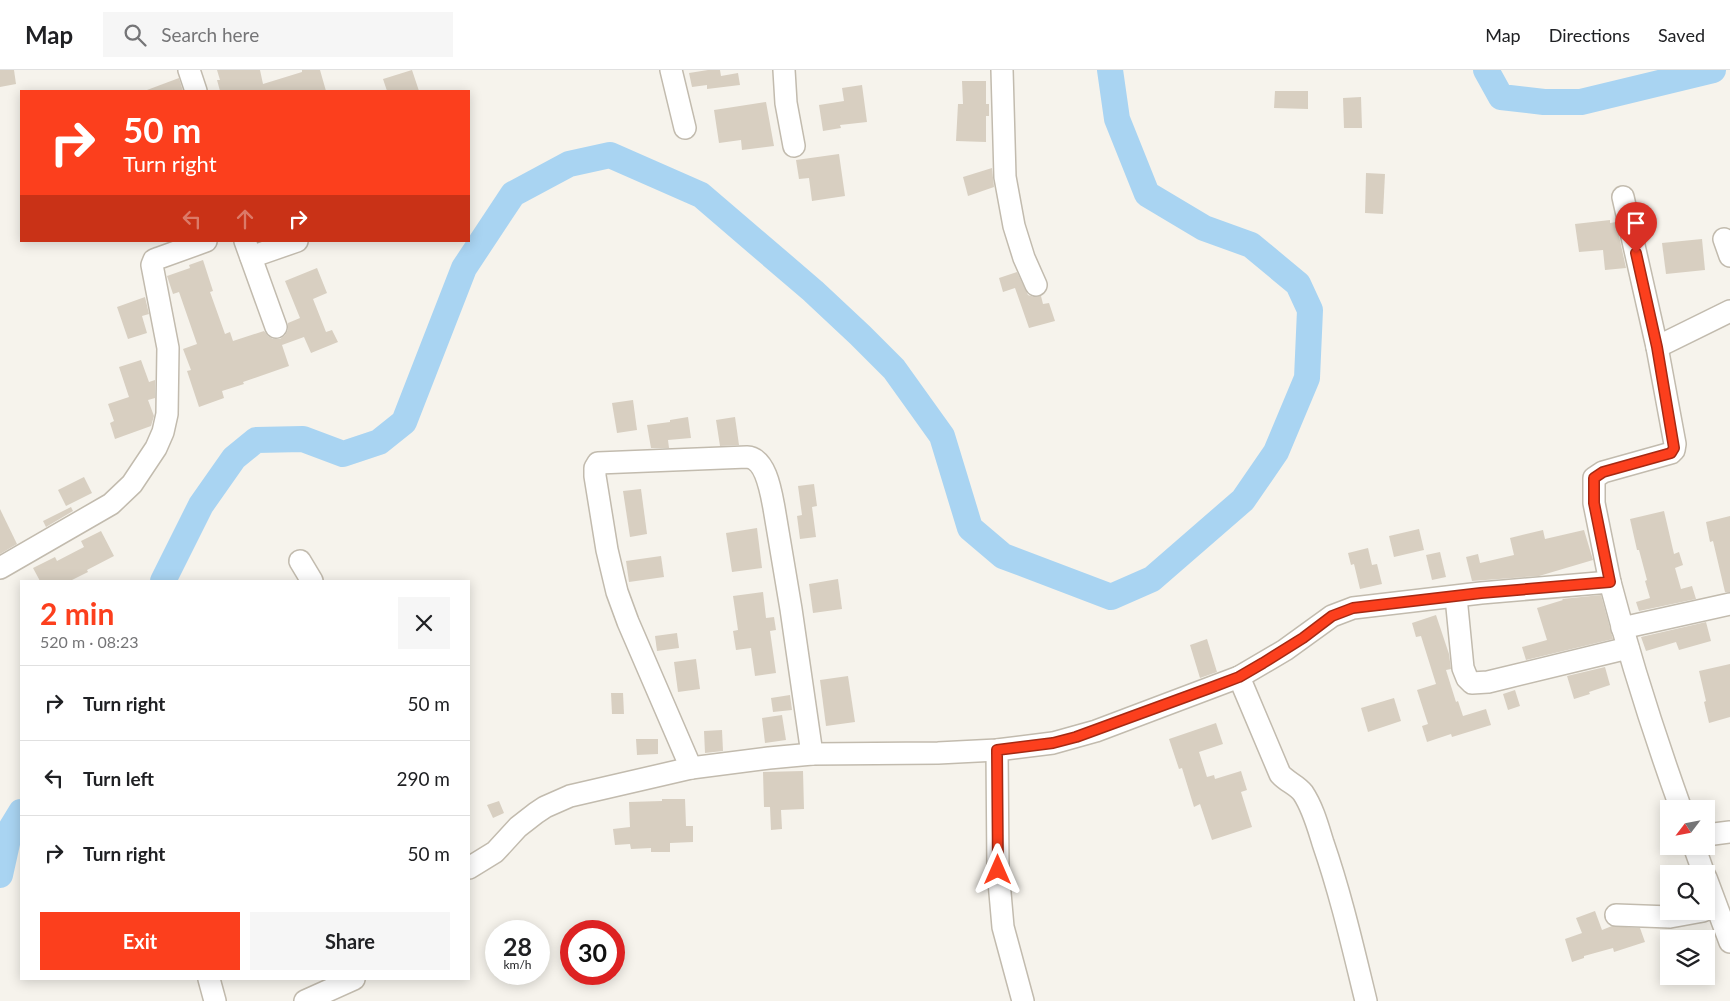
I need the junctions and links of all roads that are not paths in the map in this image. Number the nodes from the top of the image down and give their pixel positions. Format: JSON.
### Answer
{"nodes":[{"id":1,"x":190,"y":70,"type":"edge"},
{"id":2,"x":671,"y":70,"type":"edge"},
{"id":3,"x":784,"y":70,"type":"edge"},
{"id":4,"x":1002,"y":70,"type":"edge"},
{"id":5,"x":196,"y":90,"type":"edge"},
{"id":6,"x":685,"y":128,"type":"dead end"},
{"id":7,"x":794,"y":146,"type":"dead end"},
{"id":8,"x":1624,"y":197,"type":"dead end"},
{"id":9,"x":203,"y":242,"type":"edge"},
{"id":10,"x":291,"y":242,"type":"edge"},
{"id":11,"x":248,"y":249,"type":"edge"},
{"id":12,"x":1036,"y":284,"type":"dead end"},
{"id":13,"x":1730,"y":311,"type":"edge"},
{"id":14,"x":276,"y":327,"type":"dead end"},
{"id":15,"x":1657,"y":347,"type":"junction"},
{"id":16,"x":300,"y":561,"type":"dead end"},
{"id":17,"x":0,"y":568,"type":"edge"},
{"id":18,"x":311,"y":580,"type":"edge"},
{"id":19,"x":1610,"y":582,"type":"junction"},
{"id":20,"x":1456,"y":596,"type":"junction"},
{"id":21,"x":1730,"y":604,"type":"edge"},
{"id":22,"x":1625,"y":638,"type":"junction"},
{"id":23,"x":1239,"y":677,"type":"junction"},
{"id":24,"x":997,"y":750,"type":"junction"},
{"id":25,"x":812,"y":754,"type":"junction"},
{"id":26,"x":691,"y":768,"type":"junction"},
{"id":27,"x":1678,"y":800,"type":"edge"},
{"id":28,"x":1730,"y":832,"type":"edge"},
{"id":29,"x":1715,"y":834,"type":"edge"},
{"id":30,"x":470,"y":867,"type":"edge"},
{"id":31,"x":1616,"y":915,"type":"dead end"},
{"id":32,"x":1660,"y":917,"type":"edge"},
{"id":33,"x":1715,"y":919,"type":"edge"},
{"id":34,"x":1730,"y":942,"type":"edge"},
{"id":35,"x":209,"y":980,"type":"edge"},
{"id":36,"x":352,"y":980,"type":"edge"},
{"id":37,"x":318,"y":998,"type":"edge"},
{"id":38,"x":215,"y":1001,"type":"edge"},
{"id":39,"x":1023,"y":1001,"type":"edge"},
{"id":40,"x":1366,"y":1001,"type":"edge"}],
"edges":[{"from":1,"to":5,"type":"street"},
{"from":2,"to":6,"type":"street"},
{"from":3,"to":7,"type":"street"},
{"from":4,"to":12,"type":"street"},
{"from":8,"to":15,"type":"street"},
{"from":9,"to":17,"type":"street"},
{"from":10,"to":11,"type":"street"},
{"from":11,"to":14,"type":"street"},
{"from":13,"to":15,"type":"street"},
{"from":15,"to":19,"type":"street"},
{"from":16,"to":18,"type":"street"},
{"from":19,"to":20,"type":"street"},
{"from":19,"to":22,"type":"street"},
{"from":20,"to":22,"type":"street"},
{"from":20,"to":23,"type":"street"},
{"from":21,"to":22,"type":"street"},
{"from":22,"to":27,"type":"street"},
{"from":23,"to":24,"type":"street"},
{"from":23,"to":40,"type":"street"},
{"from":24,"to":25,"type":"street"},
{"from":24,"to":39,"type":"street"},
{"from":25,"to":26,"type":"street"},
{"from":25,"to":26,"type":"street"},
{"from":26,"to":30,"type":"street"},
{"from":28,"to":29,"type":"street"},
{"from":31,"to":32,"type":"street"},
{"from":33,"to":34,"type":"street"},
{"from":35,"to":38,"type":"street"},
{"from":36,"to":37,"type":"street"}]}
